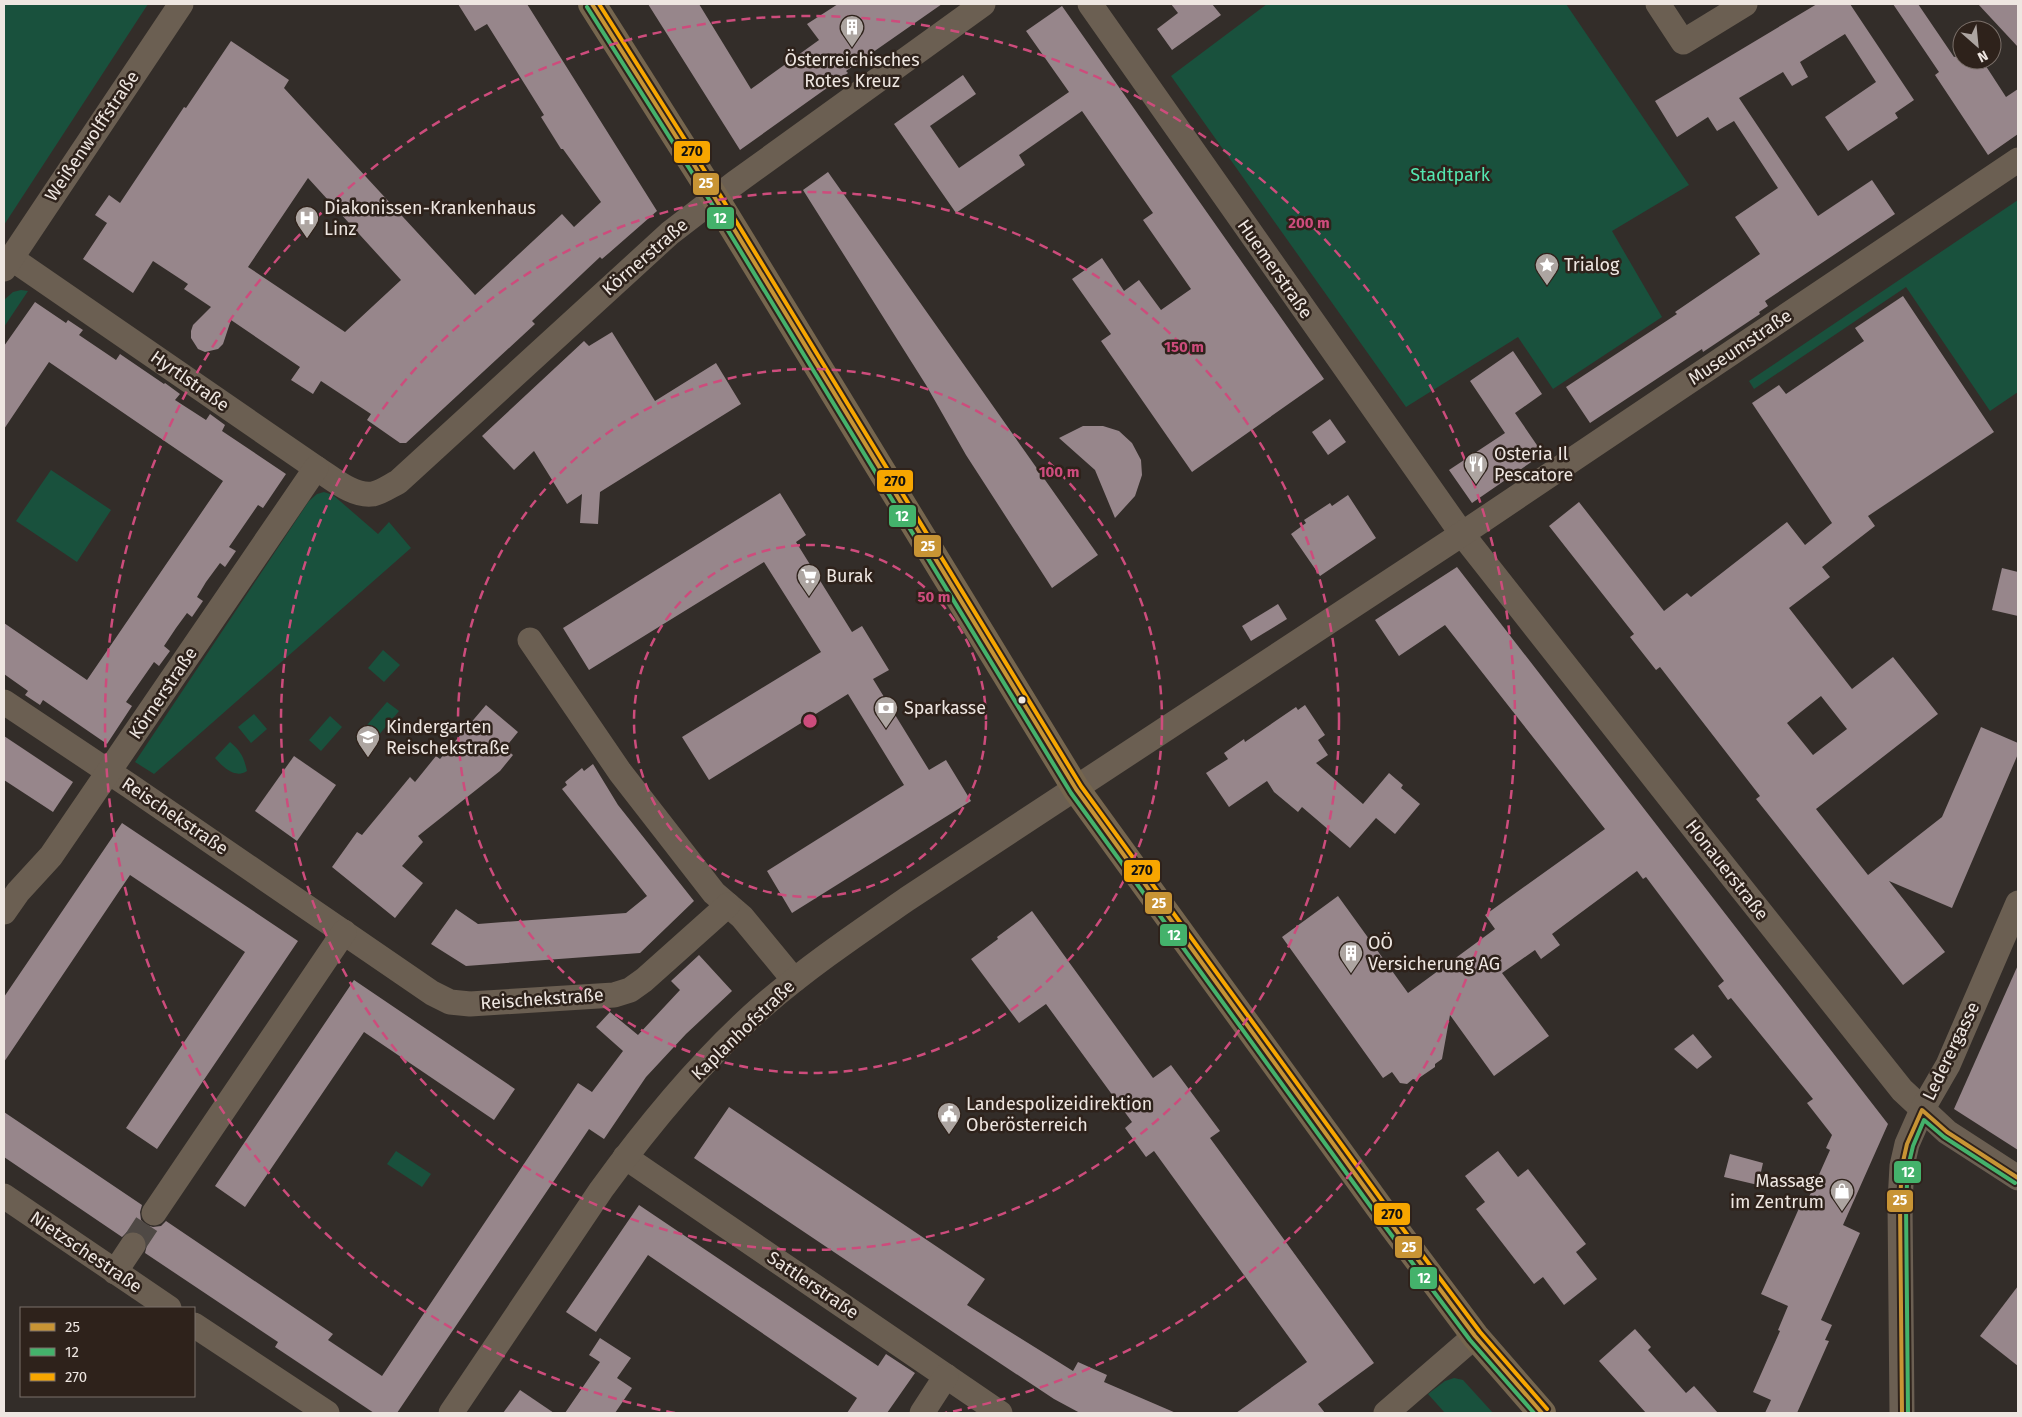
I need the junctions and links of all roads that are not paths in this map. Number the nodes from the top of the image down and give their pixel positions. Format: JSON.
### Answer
{"nodes":[{"id":1,"x":181,"y":4,"type":"edge"},
{"id":2,"x":592,"y":4,"type":"edge"},
{"id":3,"x":983,"y":4,"type":"edge"},
{"id":4,"x":1090,"y":4,"type":"edge"},
{"id":5,"x":1658,"y":4,"type":"edge"},
{"id":6,"x":1745,"y":4,"type":"edge"},
{"id":7,"x":2018,"y":160,"type":"edge"},
{"id":8,"x":715,"y":198,"type":"junction"},
{"id":9,"x":7,"y":263,"type":"edge"},
{"id":10,"x":316,"y":468,"type":"junction"},
{"id":11,"x":373,"y":494,"type":"joint"},
{"id":12,"x":1462,"y":534,"type":"junction"},
{"id":13,"x":530,"y":640,"type":"dead end"},
{"id":14,"x":4,"y":702,"type":"edge"},
{"id":15,"x":110,"y":772,"type":"junction"},
{"id":16,"x":1076,"y":789,"type":"junction"},
{"id":17,"x":2018,"y":903,"type":"edge"},
{"id":18,"x":728,"y":905,"type":"junction"},
{"id":19,"x":4,"y":912,"type":"edge"},
{"id":20,"x":344,"y":932,"type":"junction"},
{"id":21,"x":794,"y":980,"type":"junction"},
{"id":22,"x":1922,"y":1110,"type":"junction"},
{"id":23,"x":625,"y":1157,"type":"junction"},
{"id":24,"x":2018,"y":1178,"type":"edge"},
{"id":25,"x":4,"y":1196,"type":"edge"},
{"id":26,"x":154,"y":1213,"type":"tunnel mouth"},
{"id":27,"x":133,"y":1245,"type":"tunnel mouth"},
{"id":28,"x":114,"y":1272,"type":"junction"},
{"id":29,"x":167,"y":1307,"type":"edge"},
{"id":30,"x":195,"y":1326,"type":"edge"},
{"id":31,"x":1475,"y":1336,"type":"junction"},
{"id":32,"x":946,"y":1376,"type":"junction"},
{"id":33,"x":327,"y":1413,"type":"edge"},
{"id":34,"x":451,"y":1413,"type":"edge"},
{"id":35,"x":922,"y":1413,"type":"edge"},
{"id":36,"x":1000,"y":1413,"type":"edge"},
{"id":37,"x":1386,"y":1413,"type":"edge"},
{"id":38,"x":1542,"y":1413,"type":"edge"},
{"id":39,"x":1902,"y":1413,"type":"edge"}],
"edges":[{"from":1,"to":9,"type":"street","name":"Weißenwolffstraße"},
{"from":2,"to":8,"type":"main road"},
{"from":3,"to":8,"type":"street","name":"Körnerstraße"},
{"from":4,"to":12,"type":"street","name":"Huemerstraße"},
{"from":5,"to":6,"type":"street"},
{"from":7,"to":12,"type":"street","name":"Museumstraße"},
{"from":8,"to":11,"type":"street","name":"Körnerstraße"},
{"from":8,"to":16,"type":"main road"},
{"from":9,"to":10,"type":"street","name":"Hyrtlstraße"},
{"from":10,"to":11,"type":"street","name":"Hyrtlstraße"},
{"from":10,"to":15,"type":"street","name":"Körnerstraße"},
{"from":12,"to":16,"type":"street","name":"Kaplanhofstraße"},
{"from":12,"to":22,"type":"street","name":"Honauerstraße"},
{"from":13,"to":18,"type":"street"},
{"from":14,"to":15,"type":"street","name":"Reischekstraße"},
{"from":15,"to":19,"type":"street","name":"Körnerstraße"},
{"from":15,"to":20,"type":"street","name":"Reischekstraße"},
{"from":16,"to":21,"type":"street","name":"Kaplanhofstraße"},
{"from":16,"to":31,"type":"main road"},
{"from":17,"to":22,"type":"street","name":"Lederergasse"},
{"from":18,"to":20,"type":"street","name":"Reischekstraße"},
{"from":18,"to":21,"type":"street"},
{"from":20,"to":26,"type":"street"},
{"from":21,"to":23,"type":"street","name":"Kaplanhofstraße"},
{"from":22,"to":24,"type":"street","name":"Honauerstraße"},
{"from":22,"to":39,"type":"street","name":"Lederergasse"},
{"from":23,"to":32,"type":"street","name":"Sattlerstraße"},
{"from":23,"to":34,"type":"street","name":"Kaplanhofstraße"},
{"from":25,"to":28,"type":"street","name":"Nietzschestraße"},
{"from":27,"to":28,"type":"street"},
{"from":28,"to":29,"type":"street","name":"Nietzschestraße"},
{"from":30,"to":33,"type":"street"},
{"from":31,"to":37,"type":"street"},
{"from":31,"to":38,"type":"main road"},
{"from":32,"to":35,"type":"street"},
{"from":32,"to":36,"type":"street","name":"Sattlerstraße"}]}
